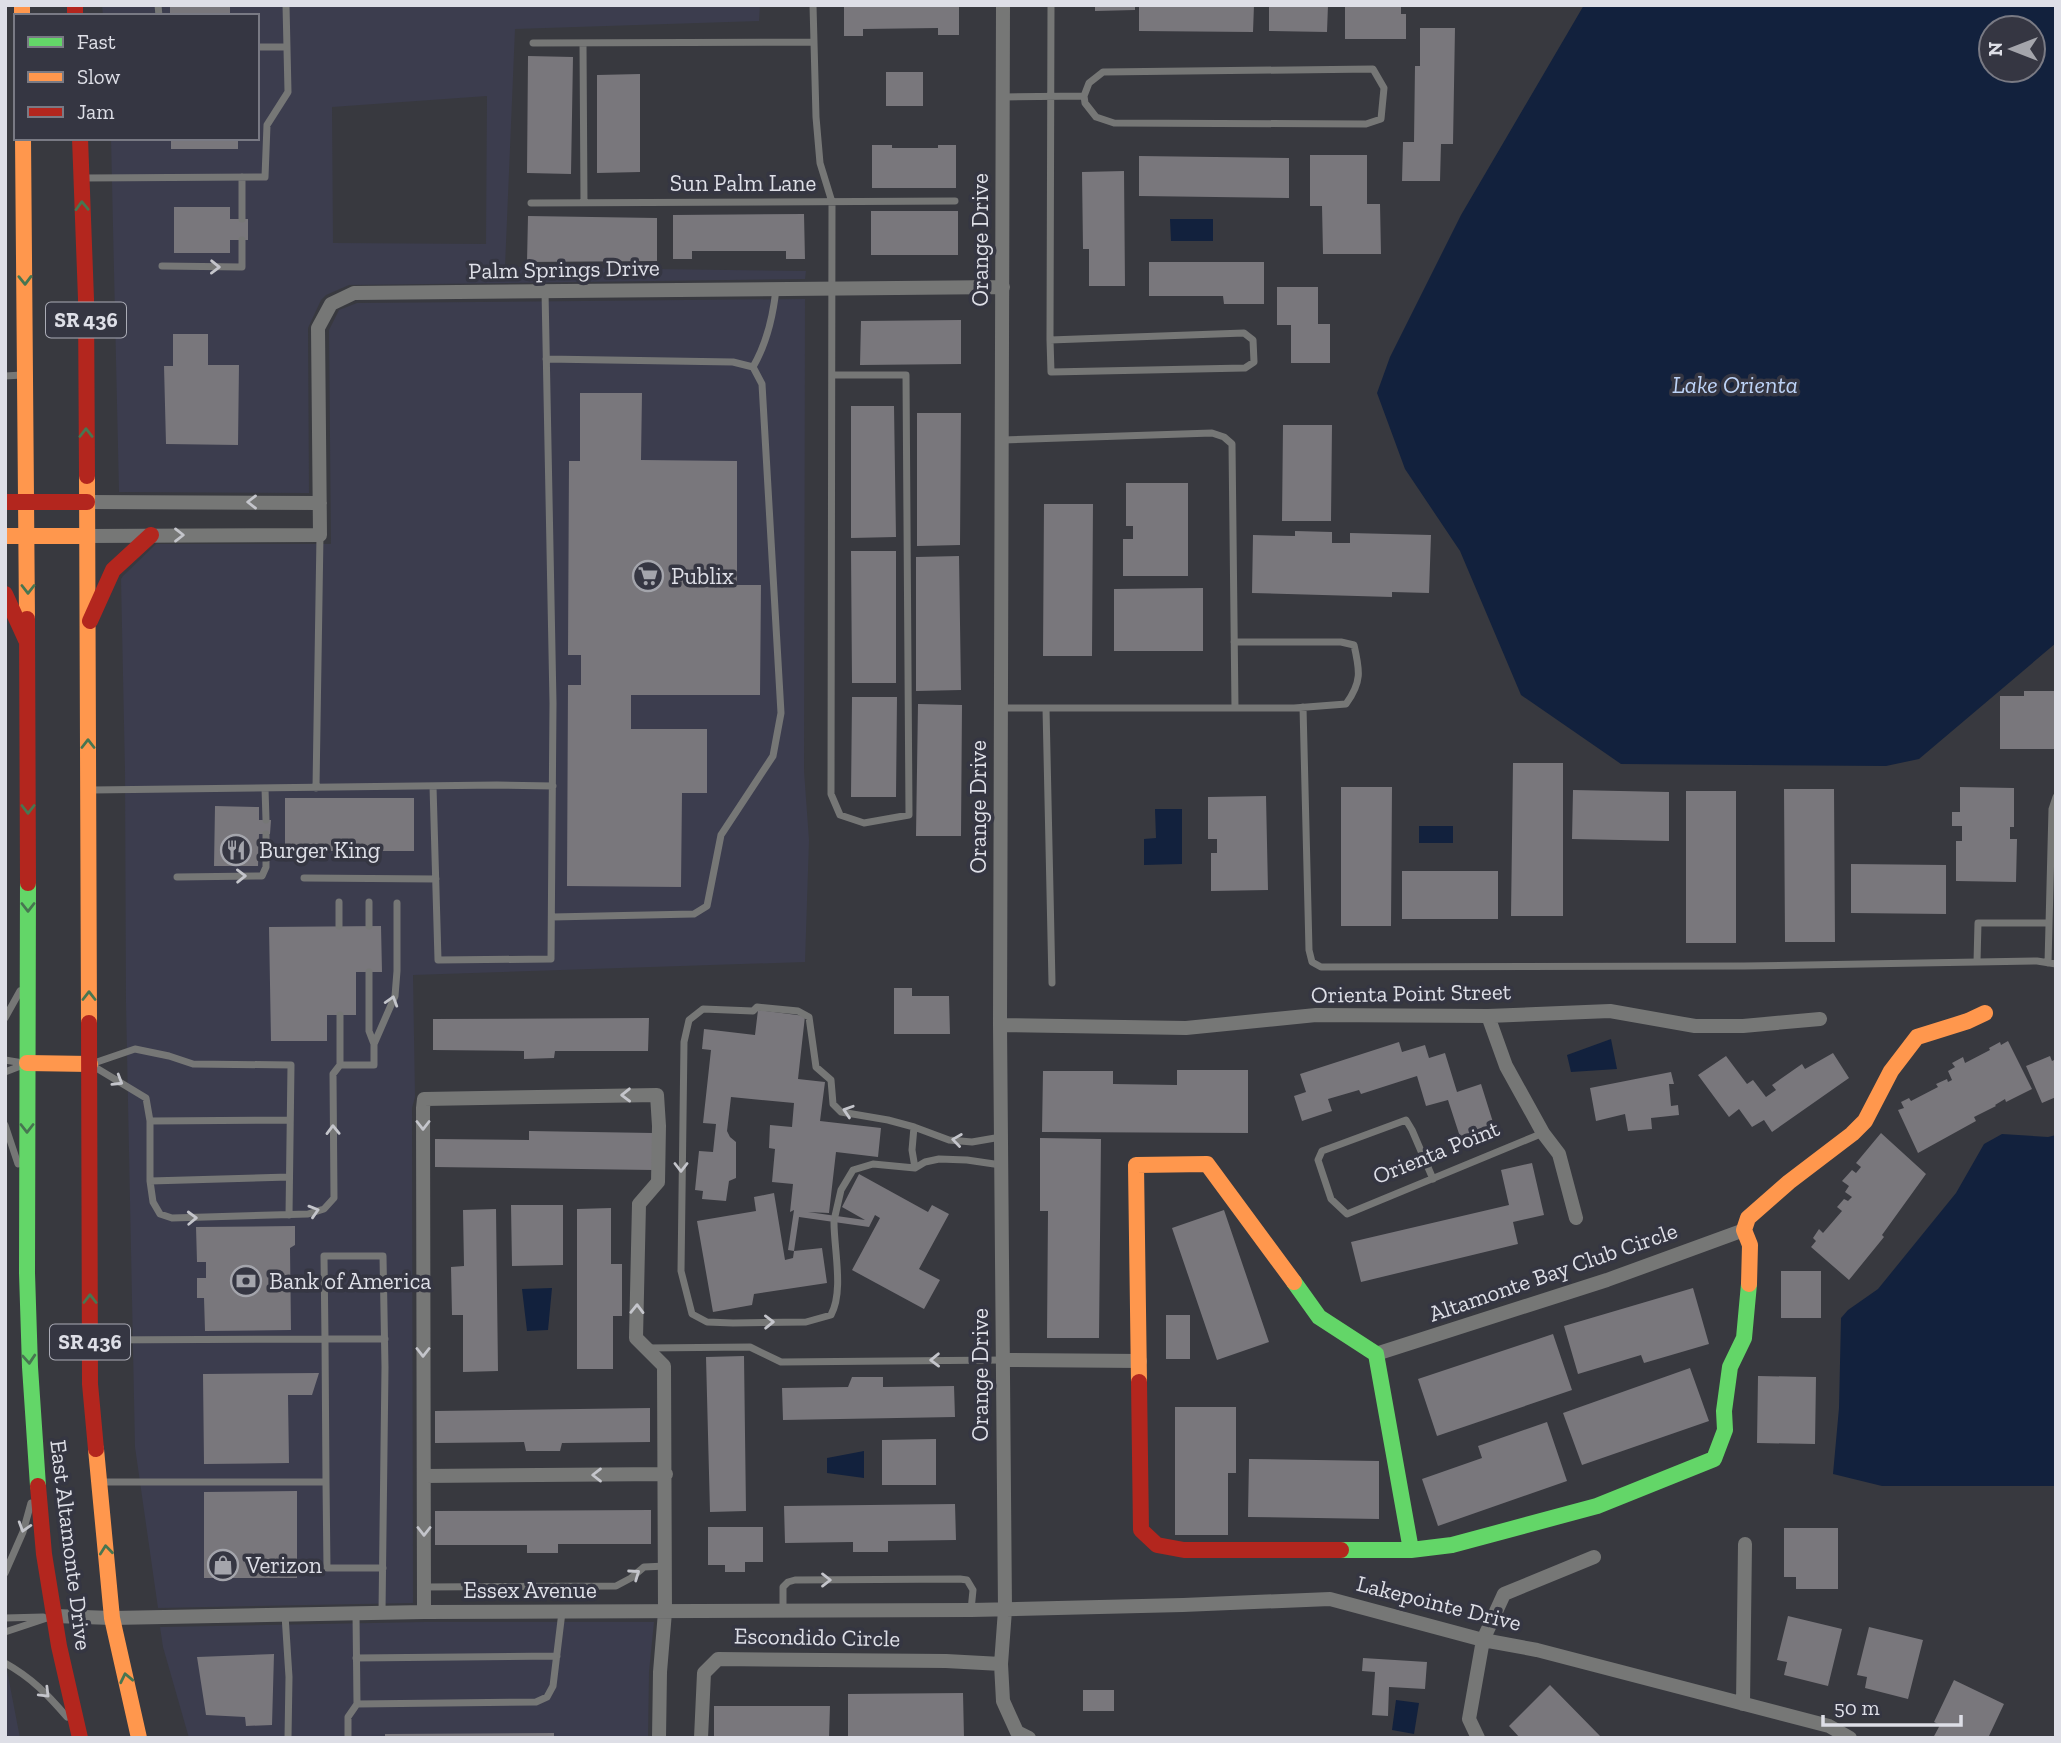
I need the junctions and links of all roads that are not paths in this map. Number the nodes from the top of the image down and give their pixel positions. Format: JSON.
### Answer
{"nodes":[{"id":1,"x":286,"y":5,"type":"edge"},
{"id":2,"x":813,"y":5,"type":"edge"},
{"id":3,"x":1003,"y":5,"type":"edge"},
{"id":4,"x":1051,"y":5,"type":"edge"},
{"id":5,"x":814,"y":42,"type":"junction"},
{"id":6,"x":533,"y":43,"type":"dead end"},
{"id":7,"x":583,"y":43,"type":"junction"},
{"id":8,"x":259,"y":47,"type":"edge"},
{"id":9,"x":287,"y":47,"type":"junction"},
{"id":10,"x":1084,"y":96,"type":"junction"},
{"id":11,"x":1003,"y":97,"type":"junction"},
{"id":12,"x":1052,"y":97,"type":"junction"},
{"id":13,"x":23,"y":140,"type":"edge"},
{"id":14,"x":80,"y":140,"type":"edge"},
{"id":15,"x":242,"y":177,"type":"junction"},
{"id":16,"x":81,"y":178,"type":"junction"},
{"id":17,"x":955,"y":201,"type":"dead end"},
{"id":18,"x":832,"y":202,"type":"junction"},
{"id":19,"x":531,"y":203,"type":"dead end"},
{"id":20,"x":584,"y":203,"type":"junction"},
{"id":21,"x":242,"y":219,"type":"dead end"},
{"id":22,"x":242,"y":240,"type":"dead end"},
{"id":23,"x":162,"y":266,"type":"dead end"},
{"id":24,"x":1003,"y":287,"type":"junction"},
{"id":25,"x":776,"y":289,"type":"junction"},
{"id":26,"x":833,"y":289,"type":"junction"},
{"id":27,"x":545,"y":291,"type":"junction"},
{"id":28,"x":1050,"y":340,"type":"junction"},
{"id":29,"x":546,"y":359,"type":"junction"},
{"id":30,"x":754,"y":367,"type":"junction"},
{"id":31,"x":26,"y":375,"type":"junction"},
{"id":32,"x":833,"y":375,"type":"junction"},
{"id":33,"x":5,"y":376,"type":"edge"},
{"id":34,"x":1003,"y":440,"type":"junction"},
{"id":35,"x":5,"y":502,"type":"edge"},
{"id":36,"x":27,"y":502,"type":"junction"},
{"id":37,"x":86,"y":502,"type":"junction"},
{"id":38,"x":320,"y":503,"type":"junction"},
{"id":39,"x":151,"y":535,"type":"junction"},
{"id":40,"x":320,"y":535,"type":"junction"},
{"id":41,"x":5,"y":536,"type":"edge"},
{"id":42,"x":28,"y":536,"type":"junction"},
{"id":43,"x":86,"y":536,"type":"junction"},
{"id":44,"x":5,"y":594,"type":"edge"},
{"id":45,"x":87,"y":627,"type":"junction"},
{"id":46,"x":28,"y":642,"type":"junction"},
{"id":47,"x":1234,"y":642,"type":"junction"},
{"id":48,"x":1303,"y":707,"type":"junction"},
{"id":49,"x":1002,"y":708,"type":"junction"},
{"id":50,"x":1046,"y":708,"type":"junction"},
{"id":51,"x":1235,"y":708,"type":"junction"},
{"id":52,"x":433,"y":786,"type":"junction"},
{"id":53,"x":553,"y":786,"type":"junction"},
{"id":54,"x":265,"y":788,"type":"junction"},
{"id":55,"x":316,"y":788,"type":"junction"},
{"id":56,"x":88,"y":790,"type":"junction"},
{"id":57,"x":2056,"y":797,"type":"edge"},
{"id":58,"x":266,"y":820,"type":"dead end"},
{"id":59,"x":266,"y":834,"type":"dead end"},
{"id":60,"x":177,"y":877,"type":"dead end"},
{"id":61,"x":304,"y":878,"type":"dead end"},
{"id":62,"x":436,"y":879,"type":"junction"},
{"id":63,"x":339,"y":902,"type":"dead end"},
{"id":64,"x":369,"y":902,"type":"dead end"},
{"id":65,"x":397,"y":903,"type":"dead end"},
{"id":66,"x":552,"y":917,"type":"junction"},
{"id":67,"x":2049,"y":923,"type":"junction"},
{"id":68,"x":339,"y":926,"type":"dead end"},
{"id":69,"x":369,"y":926,"type":"dead end"},
{"id":70,"x":1978,"y":962,"type":"junction"},
{"id":71,"x":2052,"y":964,"type":"edge"},
{"id":72,"x":369,"y":972,"type":"dead end"},
{"id":73,"x":28,"y":978,"type":"junction"},
{"id":74,"x":1052,"y":983,"type":"dead end"},
{"id":75,"x":1985,"y":1013,"type":"dead end"},
{"id":76,"x":340,"y":1015,"type":"dead end"},
{"id":77,"x":1488,"y":1017,"type":"junction"},
{"id":78,"x":5,"y":1018,"type":"edge"},
{"id":79,"x":1820,"y":1020,"type":"dead end"},
{"id":80,"x":1000,"y":1025,"type":"junction"},
{"id":81,"x":374,"y":1044,"type":"junction"},
{"id":82,"x":5,"y":1060,"type":"edge"},
{"id":83,"x":27,"y":1063,"type":"junction"},
{"id":84,"x":90,"y":1064,"type":"junction"},
{"id":85,"x":340,"y":1065,"type":"junction"},
{"id":86,"x":5,"y":1072,"type":"edge"},
{"id":87,"x":290,"y":1120,"type":"junction"},
{"id":88,"x":150,"y":1121,"type":"junction"},
{"id":89,"x":5,"y":1125,"type":"edge"},
{"id":90,"x":914,"y":1127,"type":"junction"},
{"id":91,"x":1544,"y":1133,"type":"junction"},
{"id":92,"x":1001,"y":1137,"type":"junction"},
{"id":93,"x":1002,"y":1165,"type":"junction"},
{"id":94,"x":915,"y":1168,"type":"junction"},
{"id":95,"x":289,"y":1177,"type":"junction"},
{"id":96,"x":1433,"y":1178,"type":"junction"},
{"id":97,"x":150,"y":1181,"type":"junction"},
{"id":98,"x":27,"y":1193,"type":"junction"},
{"id":99,"x":289,"y":1215,"type":"junction"},
{"id":100,"x":1576,"y":1218,"type":"dead end"},
{"id":101,"x":1744,"y":1230,"type":"junction"},
{"id":102,"x":325,"y":1339,"type":"junction"},
{"id":103,"x":384,"y":1339,"type":"junction"},
{"id":104,"x":90,"y":1340,"type":"junction"},
{"id":105,"x":647,"y":1348,"type":"junction"},
{"id":106,"x":1376,"y":1354,"type":"junction"},
{"id":107,"x":1003,"y":1360,"type":"junction"},
{"id":108,"x":1140,"y":1361,"type":"junction"},
{"id":109,"x":666,"y":1474,"type":"junction"},
{"id":110,"x":424,"y":1476,"type":"junction"},
{"id":111,"x":37,"y":1479,"type":"junction"},
{"id":112,"x":99,"y":1482,"type":"junction"},
{"id":113,"x":326,"y":1482,"type":"junction"},
{"id":114,"x":1745,"y":1544,"type":"dead end"},
{"id":115,"x":1411,"y":1550,"type":"junction"},
{"id":116,"x":1594,"y":1558,"type":"dead end"},
{"id":117,"x":666,"y":1566,"type":"junction"},
{"id":118,"x":383,"y":1568,"type":"junction"},
{"id":119,"x":5,"y":1573,"type":"edge"},
{"id":120,"x":424,"y":1587,"type":"junction"},
{"id":121,"x":783,"y":1610,"type":"junction"},
{"id":122,"x":971,"y":1610,"type":"junction"},
{"id":123,"x":1005,"y":1610,"type":"junction"},
{"id":124,"x":424,"y":1612,"type":"junction"},
{"id":125,"x":562,"y":1612,"type":"junction"},
{"id":126,"x":665,"y":1612,"type":"junction"},
{"id":127,"x":382,"y":1613,"type":"junction"},
{"id":128,"x":356,"y":1614,"type":"junction"},
{"id":129,"x":285,"y":1615,"type":"junction"},
{"id":130,"x":54,"y":1616,"type":"junction"},
{"id":131,"x":5,"y":1618,"type":"edge"},
{"id":132,"x":112,"y":1618,"type":"junction"},
{"id":133,"x":5,"y":1632,"type":"edge"},
{"id":134,"x":1483,"y":1640,"type":"junction"},
{"id":135,"x":556,"y":1656,"type":"junction"},
{"id":136,"x":356,"y":1658,"type":"junction"},
{"id":137,"x":5,"y":1663,"type":"edge"},
{"id":138,"x":1001,"y":1664,"type":"junction"},
{"id":139,"x":356,"y":1704,"type":"junction"},
{"id":140,"x":1743,"y":1704,"type":"junction"},
{"id":141,"x":79,"y":1734,"type":"edge"},
{"id":142,"x":139,"y":1738,"type":"edge"},
{"id":143,"x":289,"y":1738,"type":"edge"},
{"id":144,"x":348,"y":1738,"type":"edge"},
{"id":145,"x":659,"y":1738,"type":"edge"},
{"id":146,"x":701,"y":1738,"type":"edge"},
{"id":147,"x":1029,"y":1738,"type":"edge"},
{"id":148,"x":1478,"y":1738,"type":"edge"},
{"id":149,"x":1850,"y":1738,"type":"edge"}],
"edges":[{"from":1,"to":9,"type":"lane"},
{"from":2,"to":5,"type":"lane"},
{"from":3,"to":11,"type":"street","name":"Orange Drive"},
{"from":4,"to":12,"type":"lane"},
{"from":5,"to":7,"type":"lane"},
{"from":5,"to":18,"type":"lane"},
{"from":6,"to":7,"type":"lane"},
{"from":7,"to":20,"type":"lane"},
{"from":8,"to":9,"type":"lane"},
{"from":9,"to":15,"type":"lane"},
{"from":10,"to":10,"type":"lane"},
{"from":10,"to":12,"type":"lane"},
{"from":11,"to":12,"type":"lane"},
{"from":11,"to":24,"type":"street","name":"Orange Drive"},
{"from":12,"to":28,"type":"lane"},
{"from":13,"to":31,"type":"main road","name":"East Altamonte Drive","number":"SR 436","one_way":true},
{"from":14,"to":16,"type":"main road","number":"SR 436"},
{"from":15,"to":16,"type":"lane"},
{"from":15,"to":21,"type":"lane"},
{"from":37,"to":16,"type":"main road","number":"SR 436","one_way":true},
{"from":17,"to":18,"type":"lane","name":"Sun Palm Lane"},
{"from":18,"to":20,"type":"lane","name":"Sun Palm Lane"},
{"from":18,"to":26,"type":"lane"},
{"from":19,"to":20,"type":"lane","name":"Sun Palm Lane"},
{"from":23,"to":22,"type":"lane","one_way":true},
{"from":24,"to":26,"type":"street","name":"Palm Springs Drive"},
{"from":24,"to":34,"type":"street","name":"Orange Drive"},
{"from":25,"to":26,"type":"street","name":"Palm Springs Drive"},
{"from":25,"to":27,"type":"street","name":"Palm Springs Drive"},
{"from":25,"to":30,"type":"lane"},
{"from":26,"to":32,"type":"lane"},
{"from":27,"to":29,"type":"lane"},
{"from":27,"to":38,"type":"street","name":"Palm Springs Drive"},
{"from":28,"to":28,"type":"lane"},
{"from":29,"to":30,"type":"lane"},
{"from":29,"to":53,"type":"lane"},
{"from":30,"to":66,"type":"lane"},
{"from":31,"to":33,"type":"lane"},
{"from":31,"to":36,"type":"main road","name":"East Altamonte Drive","number":"SR 436"},
{"from":32,"to":32,"type":"lane"},
{"from":34,"to":47,"type":"lane"},
{"from":34,"to":49,"type":"street","name":"Orange Drive"},
{"from":35,"to":36,"type":"main road"},
{"from":36,"to":37,"type":"main road"},
{"from":36,"to":42,"type":"main road","name":"East Altamonte Drive","number":"SR 436"},
{"from":38,"to":37,"type":"street","one_way":true},
{"from":37,"to":43,"type":"main road","number":"SR 436"},
{"from":38,"to":40,"type":"street","name":"Palm Springs Drive"},
{"from":39,"to":40,"type":"street","one_way":true},
{"from":39,"to":43,"type":"street"},
{"from":39,"to":45,"type":"main road"},
{"from":40,"to":55,"type":"lane"},
{"from":41,"to":42,"type":"main road"},
{"from":42,"to":43,"type":"main road"},
{"from":42,"to":46,"type":"main road","name":"East Altamonte Drive","number":"SR 436","one_way":true},
{"from":43,"to":45,"type":"main road","number":"SR 436"},
{"from":44,"to":46,"type":"main road"},
{"from":56,"to":45,"type":"main road","number":"SR 436","one_way":true},
{"from":46,"to":73,"type":"main road","name":"East Altamonte Drive","number":"SR 436","one_way":true},
{"from":47,"to":48,"type":"lane"},
{"from":47,"to":51,"type":"lane"},
{"from":48,"to":51,"type":"lane"},
{"from":48,"to":70,"type":"lane"},
{"from":49,"to":50,"type":"lane"},
{"from":49,"to":80,"type":"street","name":"Orange Drive"},
{"from":50,"to":51,"type":"lane"},
{"from":50,"to":74,"type":"lane"},
{"from":52,"to":53,"type":"lane"},
{"from":52,"to":55,"type":"lane"},
{"from":52,"to":62,"type":"lane"},
{"from":53,"to":66,"type":"lane"},
{"from":54,"to":55,"type":"lane"},
{"from":54,"to":56,"type":"lane"},
{"from":54,"to":58,"type":"lane"},
{"from":84,"to":56,"type":"main road","number":"SR 436","one_way":true},
{"from":57,"to":67,"type":"lane"},
{"from":60,"to":59,"type":"lane","one_way":true},
{"from":61,"to":62,"type":"lane"},
{"from":62,"to":66,"type":"lane"},
{"from":63,"to":68,"type":"lane"},
{"from":64,"to":69,"type":"lane"},
{"from":81,"to":65,"type":"lane","one_way":true},
{"from":67,"to":70,"type":"lane"},
{"from":67,"to":71,"type":"lane"},
{"from":70,"to":71,"type":"lane"},
{"from":72,"to":81,"type":"lane"},
{"from":73,"to":78,"type":"lane"},
{"from":73,"to":83,"type":"main road","name":"East Altamonte Drive","number":"SR 436"},
{"from":75,"to":101,"type":"main road"},
{"from":76,"to":85,"type":"lane"},
{"from":77,"to":79,"type":"street","name":"Orienta Point Street"},
{"from":77,"to":80,"type":"street","name":"Orienta Point Street"},
{"from":77,"to":91,"type":"street"},
{"from":80,"to":92,"type":"street","name":"Orange Drive"},
{"from":81,"to":85,"type":"lane"},
{"from":82,"to":83,"type":"lane"},
{"from":83,"to":84,"type":"main road"},
{"from":83,"to":86,"type":"lane"},
{"from":83,"to":98,"type":"main road","name":"East Altamonte Drive","number":"SR 436","one_way":true},
{"from":84,"to":87,"type":"lane"},
{"from":84,"to":88,"type":"lane","one_way":true},
{"from":104,"to":84,"type":"main road","number":"SR 436","one_way":true},
{"from":99,"to":85,"type":"lane","one_way":true},
{"from":87,"to":88,"type":"lane"},
{"from":87,"to":95,"type":"lane"},
{"from":88,"to":97,"type":"lane"},
{"from":89,"to":98,"type":"lane"},
{"from":92,"to":90,"type":"lane","one_way":true},
{"from":90,"to":94,"type":"lane"},
{"from":90,"to":94,"type":"lane","one_way":true},
{"from":91,"to":96,"type":"lane","name":"Orienta Point"},
{"from":91,"to":100,"type":"street"},
{"from":92,"to":93,"type":"street","name":"Orange Drive"},
{"from":93,"to":94,"type":"lane"},
{"from":93,"to":107,"type":"street","name":"Orange Drive"},
{"from":95,"to":97,"type":"lane"},
{"from":95,"to":99,"type":"lane"},
{"from":96,"to":96,"type":"lane","name":"Orienta Point"},
{"from":97,"to":99,"type":"lane","one_way":true},
{"from":98,"to":111,"type":"main road","name":"East Altamonte Drive","number":"SR 436","one_way":true},
{"from":101,"to":106,"type":"street","name":"Altamonte Bay Club Circle"},
{"from":101,"to":115,"type":"main road"},
{"from":102,"to":103,"type":"lane"},
{"from":102,"to":103,"type":"lane"},
{"from":102,"to":104,"type":"lane"},
{"from":102,"to":113,"type":"lane"},
{"from":103,"to":118,"type":"lane"},
{"from":104,"to":112,"type":"main road","number":"SR 436"},
{"from":107,"to":105,"type":"lane","one_way":true},
{"from":105,"to":109,"type":"street"},
{"from":105,"to":110,"type":"street","one_way":true},
{"from":106,"to":108,"type":"main road"},
{"from":106,"to":115,"type":"main road"},
{"from":107,"to":108,"type":"street"},
{"from":107,"to":123,"type":"street","name":"Orange Drive"},
{"from":108,"to":115,"type":"main road"},
{"from":109,"to":110,"type":"street","one_way":true},
{"from":109,"to":117,"type":"street"},
{"from":110,"to":120,"type":"street","one_way":true},
{"from":111,"to":119,"type":"lane","one_way":true},
{"from":111,"to":130,"type":"main road","name":"East Altamonte Drive","number":"SR 436"},
{"from":112,"to":113,"type":"lane"},
{"from":132,"to":112,"type":"main road","number":"SR 436","one_way":true},
{"from":113,"to":118,"type":"lane"},
{"from":114,"to":140,"type":"street"},
{"from":116,"to":134,"type":"street"},
{"from":120,"to":117,"type":"lane","one_way":true},
{"from":117,"to":126,"type":"street"},
{"from":118,"to":127,"type":"lane"},
{"from":120,"to":124,"type":"street"},
{"from":121,"to":122,"type":"street","name":"Essex Avenue"},
{"from":121,"to":122,"type":"lane","one_way":true},
{"from":121,"to":126,"type":"street","name":"Essex Avenue"},
{"from":122,"to":123,"type":"street","name":"Essex Avenue"},
{"from":123,"to":134,"type":"street","name":"Lakepointe Drive"},
{"from":123,"to":138,"type":"street"},
{"from":124,"to":125,"type":"street","name":"Essex Avenue"},
{"from":124,"to":127,"type":"street","name":"Essex Avenue"},
{"from":125,"to":126,"type":"street","name":"Essex Avenue"},
{"from":125,"to":135,"type":"lane"},
{"from":126,"to":145,"type":"street"},
{"from":127,"to":128,"type":"street","name":"Essex Avenue"},
{"from":128,"to":129,"type":"street","name":"Essex Avenue"},
{"from":128,"to":136,"type":"lane"},
{"from":129,"to":132,"type":"street","name":"Essex Avenue"},
{"from":129,"to":143,"type":"lane"},
{"from":130,"to":131,"type":"lane"},
{"from":130,"to":132,"type":"street","name":"Essex Avenue"},
{"from":130,"to":133,"type":"lane"},
{"from":130,"to":141,"type":"main road","name":"East Altamonte Drive","number":"SR 436"},
{"from":142,"to":132,"type":"main road","name":"East Altamonte Drive","number":"SR 436","one_way":true},
{"from":134,"to":140,"type":"street","name":"Lakepointe Drive"},
{"from":134,"to":148,"type":"street"},
{"from":135,"to":136,"type":"lane"},
{"from":135,"to":139,"type":"lane"},
{"from":136,"to":139,"type":"lane"},
{"from":137,"to":141,"type":"lane","one_way":true},
{"from":138,"to":146,"type":"street","name":"Escondido Circle"},
{"from":138,"to":147,"type":"street"},
{"from":139,"to":144,"type":"lane"},
{"from":140,"to":149,"type":"street","name":"Lakepointe Drive"}]}
